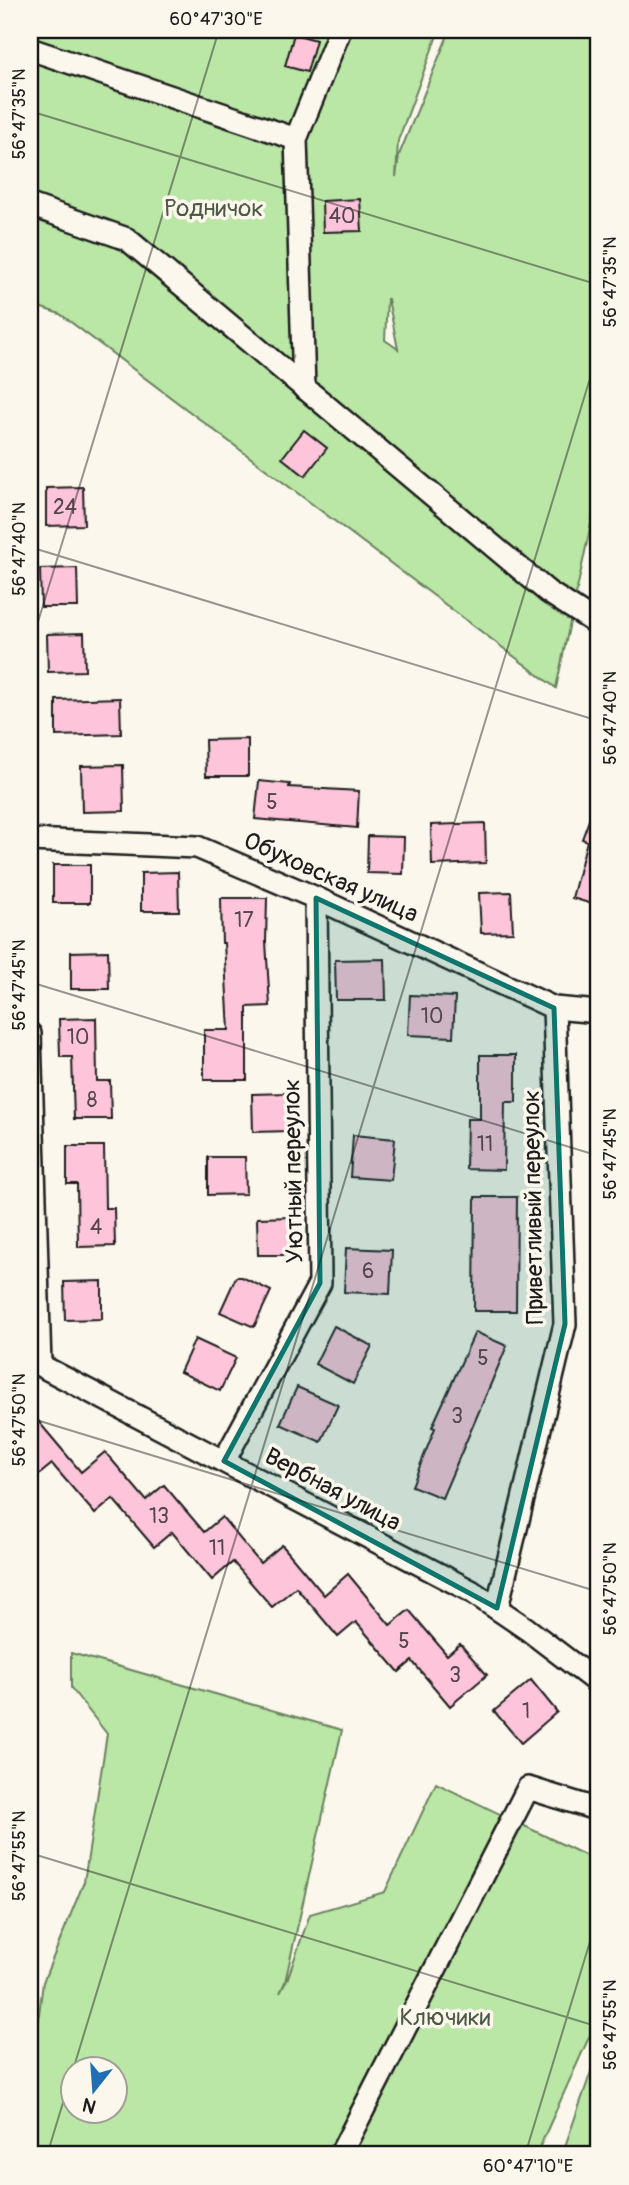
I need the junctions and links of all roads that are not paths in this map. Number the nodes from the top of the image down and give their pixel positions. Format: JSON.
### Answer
{"nodes":[{"id":1,"x":340,"y":30,"type":"edge"},
{"id":2,"x":30,"y":49,"type":"edge"},
{"id":3,"x":296,"y":139,"type":"junction"},
{"id":4,"x":30,"y":205,"type":"edge"},
{"id":5,"x":304,"y":388,"type":"junction"},
{"id":6,"x":599,"y":625,"type":"edge"},
{"id":7,"x":30,"y":840,"type":"edge"},
{"id":8,"x":316,"y":898,"type":"junction"},
{"id":9,"x":554,"y":1007,"type":"junction"},
{"id":10,"x":599,"y":1012,"type":"edge"},
{"id":11,"x":30,"y":1034,"type":"edge"},
{"id":12,"x":35,"y":1362,"type":"edge"},
{"id":13,"x":224,"y":1461,"type":"junction"},
{"id":14,"x":497,"y":1608,"type":"junction"},
{"id":15,"x":599,"y":1684,"type":"edge"},
{"id":16,"x":599,"y":1810,"type":"edge"},
{"id":17,"x":340,"y":2155,"type":"edge"}],
"edges":[{"from":1,"to":3,"type":"street"},
{"from":2,"to":3,"type":"street"},
{"from":3,"to":5,"type":"street"},
{"from":4,"to":5,"type":"street"},
{"from":5,"to":6,"type":"street"},
{"from":7,"to":8,"type":"street","name":"Обуховская улица"},
{"from":8,"to":9,"type":"street","name":"Обуховская улица"},
{"from":8,"to":13,"type":"street","name":"Уютный переулок"},
{"from":9,"to":10,"type":"street","name":"Обуховская улица"},
{"from":9,"to":14,"type":"street","name":"Приветливый переулок"},
{"from":11,"to":12,"type":"street"},
{"from":12,"to":13,"type":"street","name":"Вербная улица"},
{"from":13,"to":14,"type":"street","name":"Вербная улица"},
{"from":14,"to":15,"type":"street","name":"Вербная улица"},
{"from":16,"to":17,"type":"street"}]}
